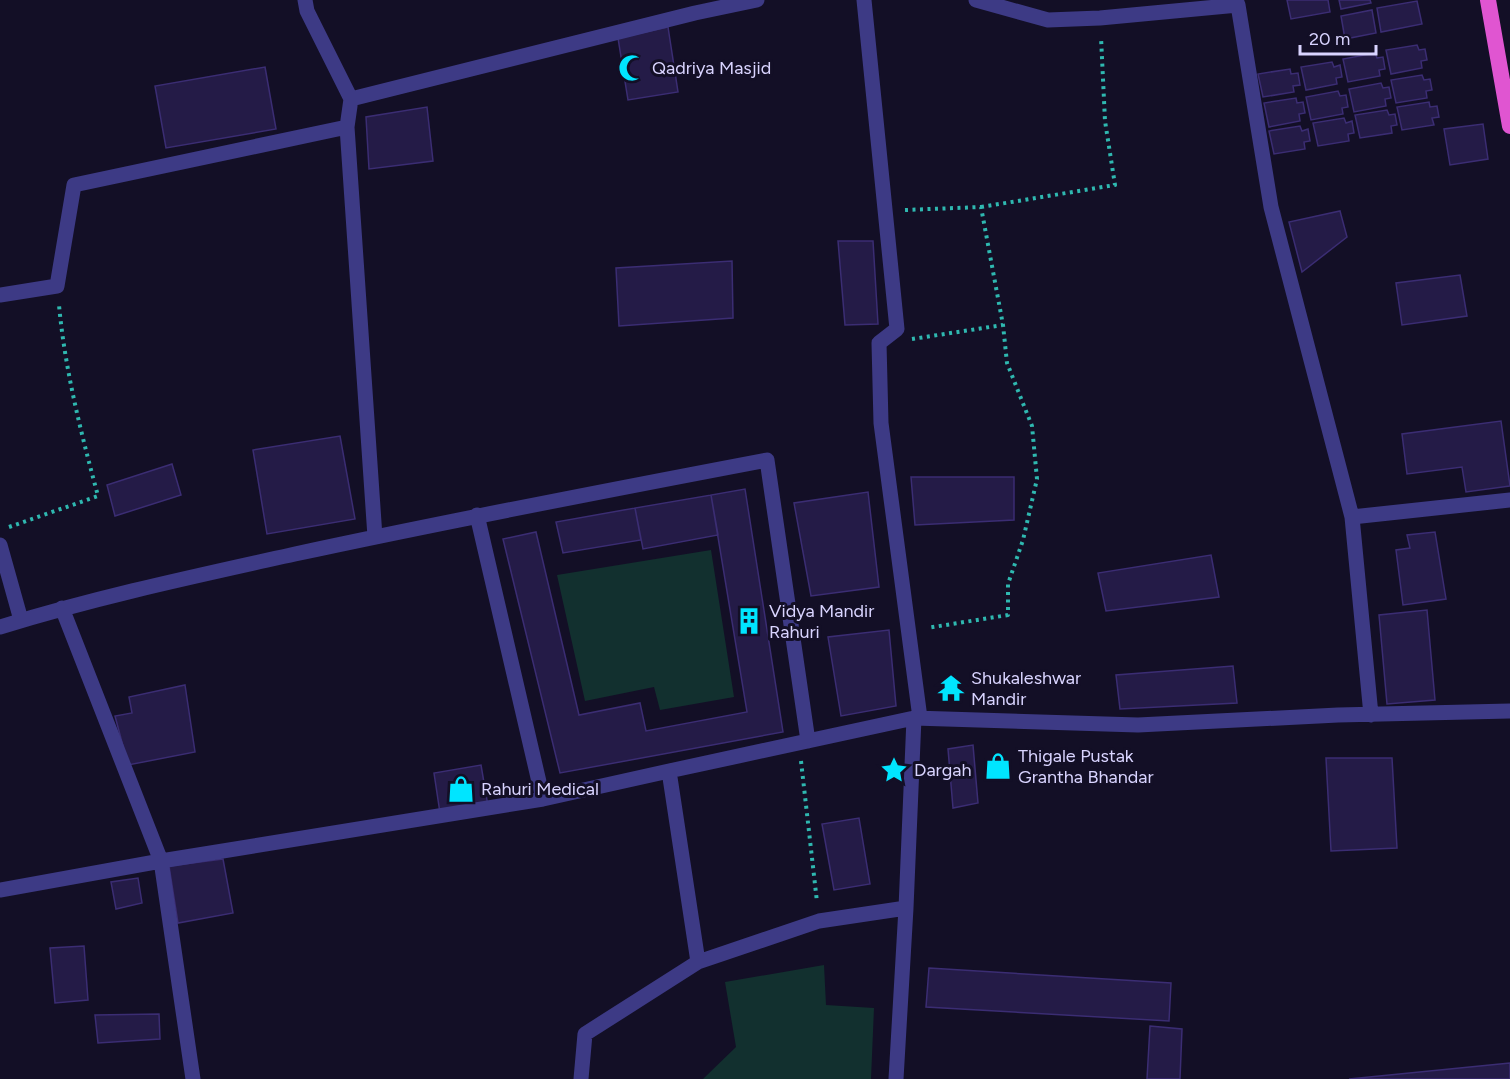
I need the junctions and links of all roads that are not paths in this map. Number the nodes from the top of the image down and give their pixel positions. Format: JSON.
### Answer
{"nodes":[{"id":1,"x":305,"y":0,"type":"edge"},
{"id":2,"x":757,"y":0,"type":"edge"},
{"id":3,"x":864,"y":0,"type":"edge"},
{"id":4,"x":976,"y":0,"type":"edge"},
{"id":5,"x":1488,"y":0,"type":"edge"},
{"id":6,"x":1237,"y":3,"type":"edge"},
{"id":7,"x":351,"y":99,"type":"junction"},
{"id":8,"x":1510,"y":126,"type":"edge"},
{"id":9,"x":347,"y":127,"type":"junction"},
{"id":10,"x":0,"y":295,"type":"edge"},
{"id":11,"x":1510,"y":500,"type":"edge"},
{"id":12,"x":477,"y":515,"type":"junction"},
{"id":13,"x":1352,"y":517,"type":"junction"},
{"id":14,"x":375,"y":537,"type":"junction"},
{"id":15,"x":0,"y":545,"type":"edge"},
{"id":16,"x":62,"y":608,"type":"junction"},
{"id":17,"x":21,"y":620,"type":"junction"},
{"id":18,"x":0,"y":627,"type":"edge"},
{"id":19,"x":1510,"y":711,"type":"edge"},
{"id":20,"x":1371,"y":715,"type":"junction"},
{"id":21,"x":917,"y":718,"type":"junction"},
{"id":22,"x":803,"y":742,"type":"junction"},
{"id":23,"x":669,"y":771,"type":"junction"},
{"id":24,"x":543,"y":799,"type":"junction"},
{"id":25,"x":161,"y":861,"type":"junction"},
{"id":26,"x":0,"y":890,"type":"edge"},
{"id":27,"x":906,"y":908,"type":"junction"},
{"id":28,"x":698,"y":962,"type":"junction"},
{"id":29,"x":193,"y":1079,"type":"edge"},
{"id":30,"x":581,"y":1079,"type":"edge"},
{"id":31,"x":896,"y":1079,"type":"edge"}],
"edges":[{"from":1,"to":7,"type":"street"},
{"from":2,"to":7,"type":"street"},
{"from":3,"to":21,"type":"street"},
{"from":4,"to":6,"type":"street"},
{"from":5,"to":8,"type":"highway"},
{"from":6,"to":13,"type":"street"},
{"from":7,"to":9,"type":"street"},
{"from":9,"to":10,"type":"street"},
{"from":9,"to":14,"type":"street"},
{"from":11,"to":13,"type":"street"},
{"from":12,"to":14,"type":"street"},
{"from":12,"to":22,"type":"street"},
{"from":12,"to":24,"type":"street"},
{"from":13,"to":20,"type":"street"},
{"from":14,"to":16,"type":"street"},
{"from":15,"to":17,"type":"street"},
{"from":16,"to":17,"type":"street"},
{"from":16,"to":25,"type":"street"},
{"from":17,"to":18,"type":"street"},
{"from":19,"to":20,"type":"street"},
{"from":20,"to":21,"type":"street"},
{"from":21,"to":22,"type":"street"},
{"from":21,"to":27,"type":"street"},
{"from":22,"to":23,"type":"street"},
{"from":23,"to":24,"type":"street"},
{"from":23,"to":28,"type":"street"},
{"from":24,"to":25,"type":"street"},
{"from":25,"to":26,"type":"street"},
{"from":25,"to":29,"type":"street"},
{"from":27,"to":28,"type":"street"},
{"from":27,"to":31,"type":"street"},
{"from":28,"to":30,"type":"street"}]}
